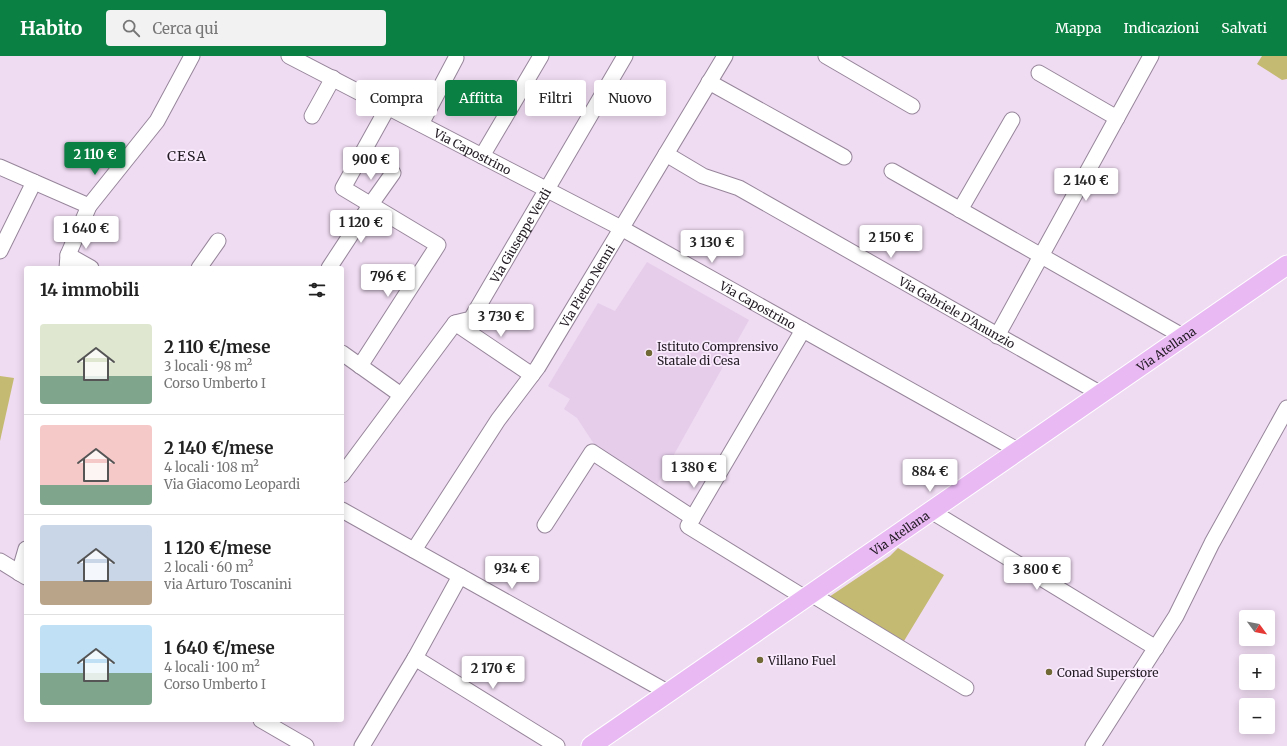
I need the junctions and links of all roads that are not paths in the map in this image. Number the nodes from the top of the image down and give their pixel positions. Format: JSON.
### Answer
{"nodes":[{"id":1,"x":192,"y":56,"type":"edge"},
{"id":2,"x":289,"y":56,"type":"edge"},
{"id":3,"x":541,"y":56,"type":"edge"},
{"id":4,"x":625,"y":56,"type":"edge"},
{"id":5,"x":725,"y":56,"type":"edge"},
{"id":6,"x":826,"y":56,"type":"edge"},
{"id":7,"x":1151,"y":56,"type":"edge"},
{"id":8,"x":456,"y":58,"type":"dead end"},
{"id":9,"x":1039,"y":73,"type":"dead end"},
{"id":10,"x":333,"y":78,"type":"junction"},
{"id":11,"x":709,"y":82,"type":"junction"},
{"id":12,"x":356,"y":90,"type":"edge"},
{"id":13,"x":912,"y":106,"type":"dead end"},
{"id":14,"x":312,"y":116,"type":"dead end"},
{"id":15,"x":383,"y":116,"type":"edge"},
{"id":16,"x":405,"y":116,"type":"edge"},
{"id":17,"x":1117,"y":118,"type":"junction"},
{"id":18,"x":1012,"y":120,"type":"dead end"},
{"id":19,"x":421,"y":124,"type":"junction"},
{"id":20,"x":666,"y":154,"type":"junction"},
{"id":21,"x":482,"y":156,"type":"junction"},
{"id":22,"x":844,"y":157,"type":"dead end"},
{"id":23,"x":0,"y":167,"type":"edge"},
{"id":24,"x":892,"y":171,"type":"dead end"},
{"id":25,"x":393,"y":174,"type":"dead end"},
{"id":26,"x":34,"y":182,"type":"junction"},
{"id":27,"x":546,"y":189,"type":"junction"},
{"id":28,"x":371,"y":204,"type":"junction"},
{"id":29,"x":88,"y":206,"type":"junction"},
{"id":30,"x":960,"y":210,"type":"junction"},
{"id":31,"x":621,"y":228,"type":"junction"},
{"id":32,"x":218,"y":241,"type":"dead end"},
{"id":33,"x":0,"y":251,"type":"edge"},
{"id":34,"x":1041,"y":256,"type":"junction"},
{"id":35,"x":67,"y":262,"type":"edge"},
{"id":36,"x":1287,"y":265,"type":"edge"},
{"id":37,"x":83,"y":266,"type":"edge"},
{"id":38,"x":199,"y":266,"type":"edge"},
{"id":39,"x":330,"y":266,"type":"edge"},
{"id":40,"x":455,"y":323,"type":"junction"},
{"id":41,"x":802,"y":330,"type":"junction"},
{"id":42,"x":997,"y":336,"type":"junction"},
{"id":43,"x":1184,"y":337,"type":"junction"},
{"id":44,"x":344,"y":354,"type":"edge"},
{"id":45,"x":360,"y":366,"type":"junction"},
{"id":46,"x":532,"y":375,"type":"junction"},
{"id":47,"x":1101,"y":394,"type":"junction"},
{"id":48,"x":401,"y":395,"type":"junction"},
{"id":49,"x":1287,"y":408,"type":"edge"},
{"id":50,"x":1019,"y":451,"type":"junction"},
{"id":51,"x":344,"y":472,"type":"edge"},
{"id":52,"x":344,"y":511,"type":"edge"},
{"id":53,"x":931,"y":511,"type":"junction"},
{"id":54,"x":693,"y":518,"type":"junction"},
{"id":55,"x":544,"y":525,"type":"dead end"},
{"id":56,"x":414,"y":550,"type":"junction"},
{"id":57,"x":0,"y":561,"type":"edge"},
{"id":58,"x":23,"y":575,"type":"edge"},
{"id":59,"x":460,"y":576,"type":"junction"},
{"id":60,"x":808,"y":596,"type":"junction"},
{"id":61,"x":1156,"y":648,"type":"junction"},
{"id":62,"x":415,"y":658,"type":"junction"},
{"id":63,"x":966,"y":688,"type":"dead end"},
{"id":64,"x":669,"y":693,"type":"junction"},
{"id":65,"x":264,"y":722,"type":"edge"},
{"id":66,"x":306,"y":746,"type":"edge"},
{"id":67,"x":362,"y":746,"type":"edge"},
{"id":68,"x":557,"y":746,"type":"edge"},
{"id":69,"x":592,"y":746,"type":"edge"},
{"id":70,"x":1093,"y":746,"type":"edge"}],
"edges":[{"from":1,"to":29,"type":"street"},
{"from":2,"to":10,"type":"street","name":"Via Capostrino"},
{"from":3,"to":21,"type":"street"},
{"from":4,"to":27,"type":"street","name":"Via Giuseppe Verdi"},
{"from":5,"to":11,"type":"street","name":"Via Pietro Nenni"},
{"from":6,"to":13,"type":"street"},
{"from":7,"to":17,"type":"street"},
{"from":8,"to":19,"type":"street"},
{"from":9,"to":17,"type":"street"},
{"from":10,"to":12,"type":"street","name":"Via Capostrino"},
{"from":10,"to":14,"type":"street"},
{"from":11,"to":20,"type":"street","name":"Via Pietro Nenni"},
{"from":11,"to":22,"type":"street"},
{"from":15,"to":28,"type":"street"},
{"from":16,"to":19,"type":"street","name":"Via Capostrino"},
{"from":17,"to":34,"type":"street"},
{"from":18,"to":30,"type":"street"},
{"from":19,"to":21,"type":"street","name":"Via Capostrino"},
{"from":20,"to":31,"type":"street","name":"Via Pietro Nenni"},
{"from":20,"to":42,"type":"street","name":"Via Gabriele D'Anunzio"},
{"from":21,"to":27,"type":"street","name":"Via Capostrino"},
{"from":23,"to":26,"type":"street"},
{"from":24,"to":30,"type":"street"},
{"from":25,"to":28,"type":"street"},
{"from":26,"to":29,"type":"street"},
{"from":26,"to":33,"type":"street"},
{"from":27,"to":31,"type":"street","name":"Via Capostrino"},
{"from":27,"to":40,"type":"street","name":"Via Giuseppe Verdi"},
{"from":28,"to":39,"type":"street"},
{"from":28,"to":45,"type":"street"},
{"from":29,"to":35,"type":"street"},
{"from":30,"to":34,"type":"street"},
{"from":31,"to":41,"type":"street","name":"Via Capostrino"},
{"from":31,"to":46,"type":"street","name":"Via Pietro Nenni"},
{"from":32,"to":38,"type":"street"},
{"from":34,"to":42,"type":"street"},
{"from":34,"to":43,"type":"street"},
{"from":35,"to":37,"type":"street"},
{"from":36,"to":43,"type":"main road","name":"Via Atellana"},
{"from":40,"to":46,"type":"street"},
{"from":40,"to":48,"type":"street"},
{"from":41,"to":50,"type":"street","name":"Via Capostrino"},
{"from":41,"to":54,"type":"street"},
{"from":42,"to":47,"type":"street","name":"Via Gabriele D'Anunzio"},
{"from":43,"to":47,"type":"main road","name":"Via Atellana"},
{"from":44,"to":45,"type":"street"},
{"from":45,"to":48,"type":"street"},
{"from":46,"to":56,"type":"street","name":"Via Pietro Nenni"},
{"from":47,"to":50,"type":"main road","name":"Via Atellana"},
{"from":48,"to":51,"type":"street"},
{"from":49,"to":61,"type":"street"},
{"from":50,"to":53,"type":"main road","name":"Via Atellana"},
{"from":52,"to":56,"type":"street"},
{"from":53,"to":60,"type":"main road","name":"Via Atellana"},
{"from":53,"to":61,"type":"street"},
{"from":54,"to":55,"type":"street"},
{"from":54,"to":60,"type":"street"},
{"from":56,"to":59,"type":"street"},
{"from":57,"to":58,"type":"street"},
{"from":59,"to":62,"type":"street"},
{"from":59,"to":64,"type":"street"},
{"from":60,"to":63,"type":"street"},
{"from":60,"to":64,"type":"main road","name":"Via Atellana"},
{"from":61,"to":70,"type":"street"},
{"from":62,"to":67,"type":"street"},
{"from":62,"to":68,"type":"street"},
{"from":64,"to":69,"type":"main road","name":"Via Atellana"},
{"from":65,"to":66,"type":"street"}]}
